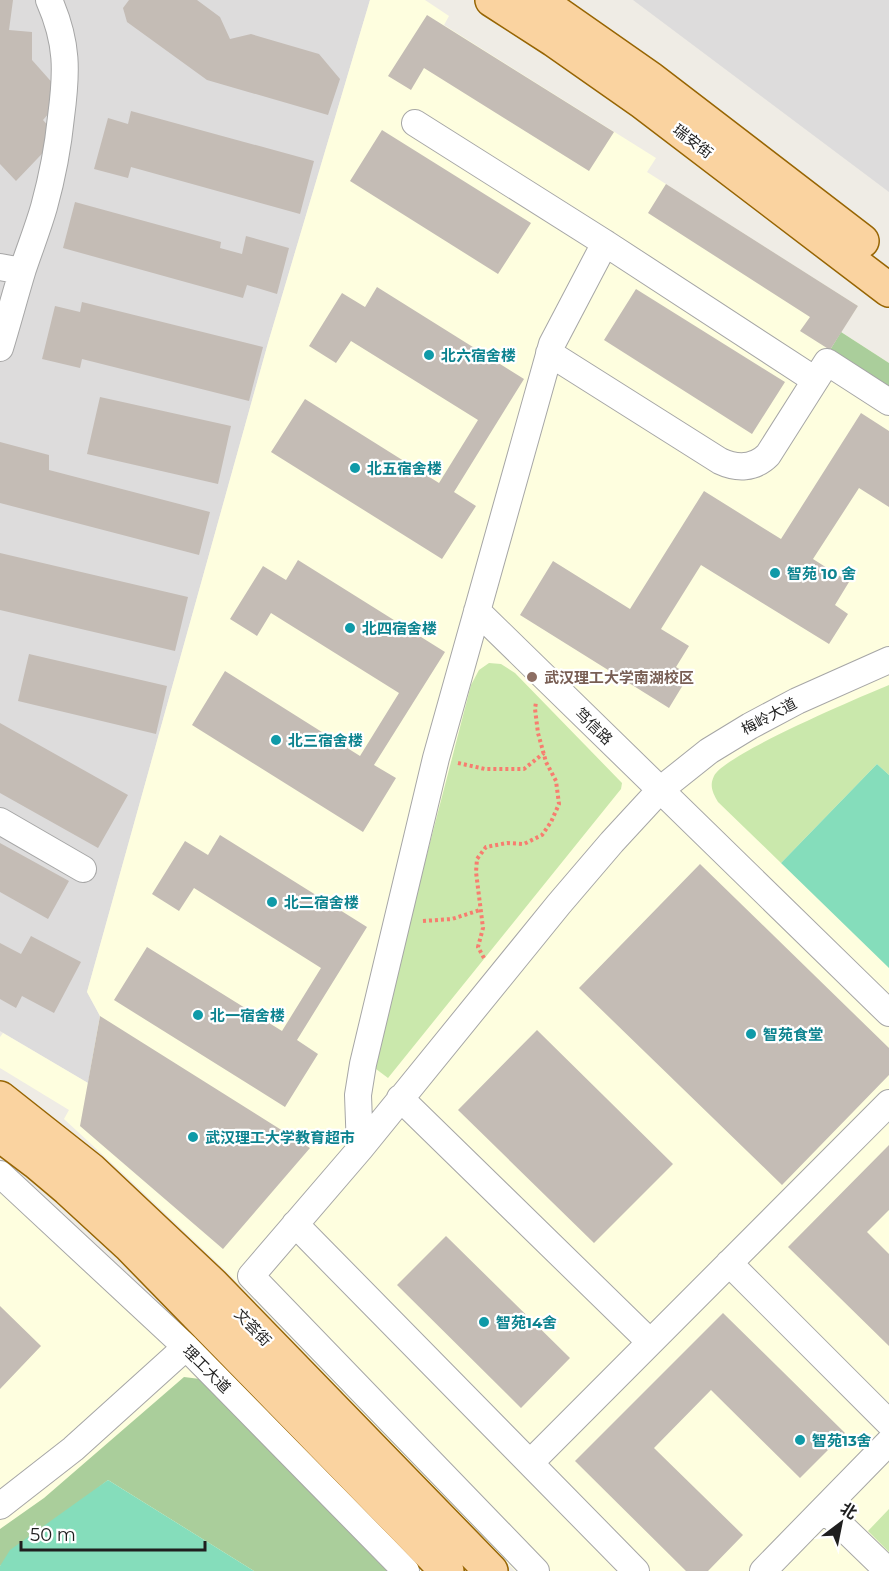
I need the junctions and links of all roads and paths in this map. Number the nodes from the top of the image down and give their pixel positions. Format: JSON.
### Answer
{"nodes":[{"id":1,"x":49,"y":0,"type":"edge"},
{"id":2,"x":492,"y":0,"type":"edge"},
{"id":3,"x":538,"y":0,"type":"edge"},
{"id":4,"x":414,"y":123,"type":"dead end"},
{"id":5,"x":605,"y":243,"type":"junction"},
{"id":6,"x":889,"y":262,"type":"edge"},
{"id":7,"x":11,"y":269,"type":"edge"},
{"id":8,"x":889,"y":290,"type":"edge"},
{"id":9,"x":0,"y":348,"type":"edge"},
{"id":10,"x":549,"y":353,"type":"junction"},
{"id":11,"x":815,"y":380,"type":"junction"},
{"id":12,"x":889,"y":402,"type":"edge"},
{"id":13,"x":477,"y":611,"type":"junction"},
{"id":14,"x":889,"y":660,"type":"edge"},
{"id":15,"x":538,"y":672,"type":"junction"},
{"id":16,"x":544,"y":753,"type":"junction"},
{"id":17,"x":436,"y":758,"type":"junction"},
{"id":18,"x":660,"y":790,"type":"junction"},
{"id":19,"x":0,"y":821,"type":"edge"},
{"id":20,"x":83,"y":869,"type":"dead end"},
{"id":21,"x":480,"y":910,"type":"junction"},
{"id":22,"x":396,"y":922,"type":"junction"},
{"id":23,"x":501,"y":976,"type":"junction"},
{"id":24,"x":889,"y":1013,"type":"edge"},
{"id":25,"x":0,"y":1098,"type":"edge"},
{"id":26,"x":400,"y":1098,"type":"junction"},
{"id":27,"x":889,"y":1102,"type":"edge"},
{"id":28,"x":0,"y":1135,"type":"edge"},
{"id":29,"x":360,"y":1149,"type":"junction"},
{"id":30,"x":0,"y":1174,"type":"edge"},
{"id":31,"x":295,"y":1224,"type":"junction"},
{"id":32,"x":729,"y":1263,"type":"junction"},
{"id":33,"x":650,"y":1342,"type":"junction"},
{"id":34,"x":186,"y":1347,"type":"junction"},
{"id":35,"x":889,"y":1423,"type":"edge"},
{"id":36,"x":889,"y":1442,"type":"edge"},
{"id":37,"x":530,"y":1463,"type":"junction"},
{"id":38,"x":0,"y":1506,"type":"edge"},
{"id":39,"x":824,"y":1509,"type":"junction"},
{"id":40,"x":876,"y":1567,"type":"edge"},
{"id":41,"x":406,"y":1571,"type":"edge"},
{"id":42,"x":447,"y":1571,"type":"edge"},
{"id":43,"x":491,"y":1571,"type":"edge"},
{"id":44,"x":536,"y":1571,"type":"edge"},
{"id":45,"x":636,"y":1571,"type":"edge"},
{"id":46,"x":763,"y":1571,"type":"edge"}],
"edges":[{"from":1,"to":7,"type":"street"},
{"from":2,"to":8,"type":"main road","name":"瑞安街"},
{"from":3,"to":6,"type":"main road","name":"瑞安街"},
{"from":4,"to":5,"type":"street"},
{"from":5,"to":10,"type":"street"},
{"from":5,"to":11,"type":"street"},
{"from":7,"to":9,"type":"street"},
{"from":10,"to":11,"type":"street"},
{"from":10,"to":13,"type":"street"},
{"from":11,"to":12,"type":"street"},
{"from":13,"to":15,"type":"street","name":"笃信路"},
{"from":13,"to":17,"type":"street"},
{"from":14,"to":18,"type":"street","name":"梅岭大道"},
{"from":15,"to":16,"type":"path"},
{"from":15,"to":18,"type":"street","name":"笃信路"},
{"from":16,"to":17,"type":"path"},
{"from":16,"to":21,"type":"path"},
{"from":17,"to":22,"type":"street"},
{"from":18,"to":23,"type":"street","name":"梅岭大道"},
{"from":18,"to":24,"type":"street","name":"笃信路"},
{"from":19,"to":20,"type":"street"},
{"from":21,"to":22,"type":"path"},
{"from":21,"to":23,"type":"path"},
{"from":22,"to":29,"type":"street"},
{"from":23,"to":26,"type":"street","name":"梅岭大道"},
{"from":25,"to":43,"type":"main road","name":"文荟街"},
{"from":26,"to":29,"type":"street","name":"梅岭大道"},
{"from":26,"to":33,"type":"street"},
{"from":27,"to":32,"type":"street"},
{"from":28,"to":42,"type":"main road"},
{"from":29,"to":31,"type":"street","name":"梅岭大道"},
{"from":30,"to":34,"type":"street","name":"理工大道"},
{"from":31,"to":37,"type":"street"},
{"from":31,"to":44,"type":"street","name":"梅岭大道"},
{"from":32,"to":33,"type":"street"},
{"from":32,"to":35,"type":"street"},
{"from":33,"to":37,"type":"street"},
{"from":34,"to":38,"type":"street"},
{"from":34,"to":41,"type":"street","name":"理工大道"},
{"from":36,"to":39,"type":"street"},
{"from":37,"to":45,"type":"street"},
{"from":39,"to":40,"type":"street"},
{"from":39,"to":46,"type":"street"}]}
